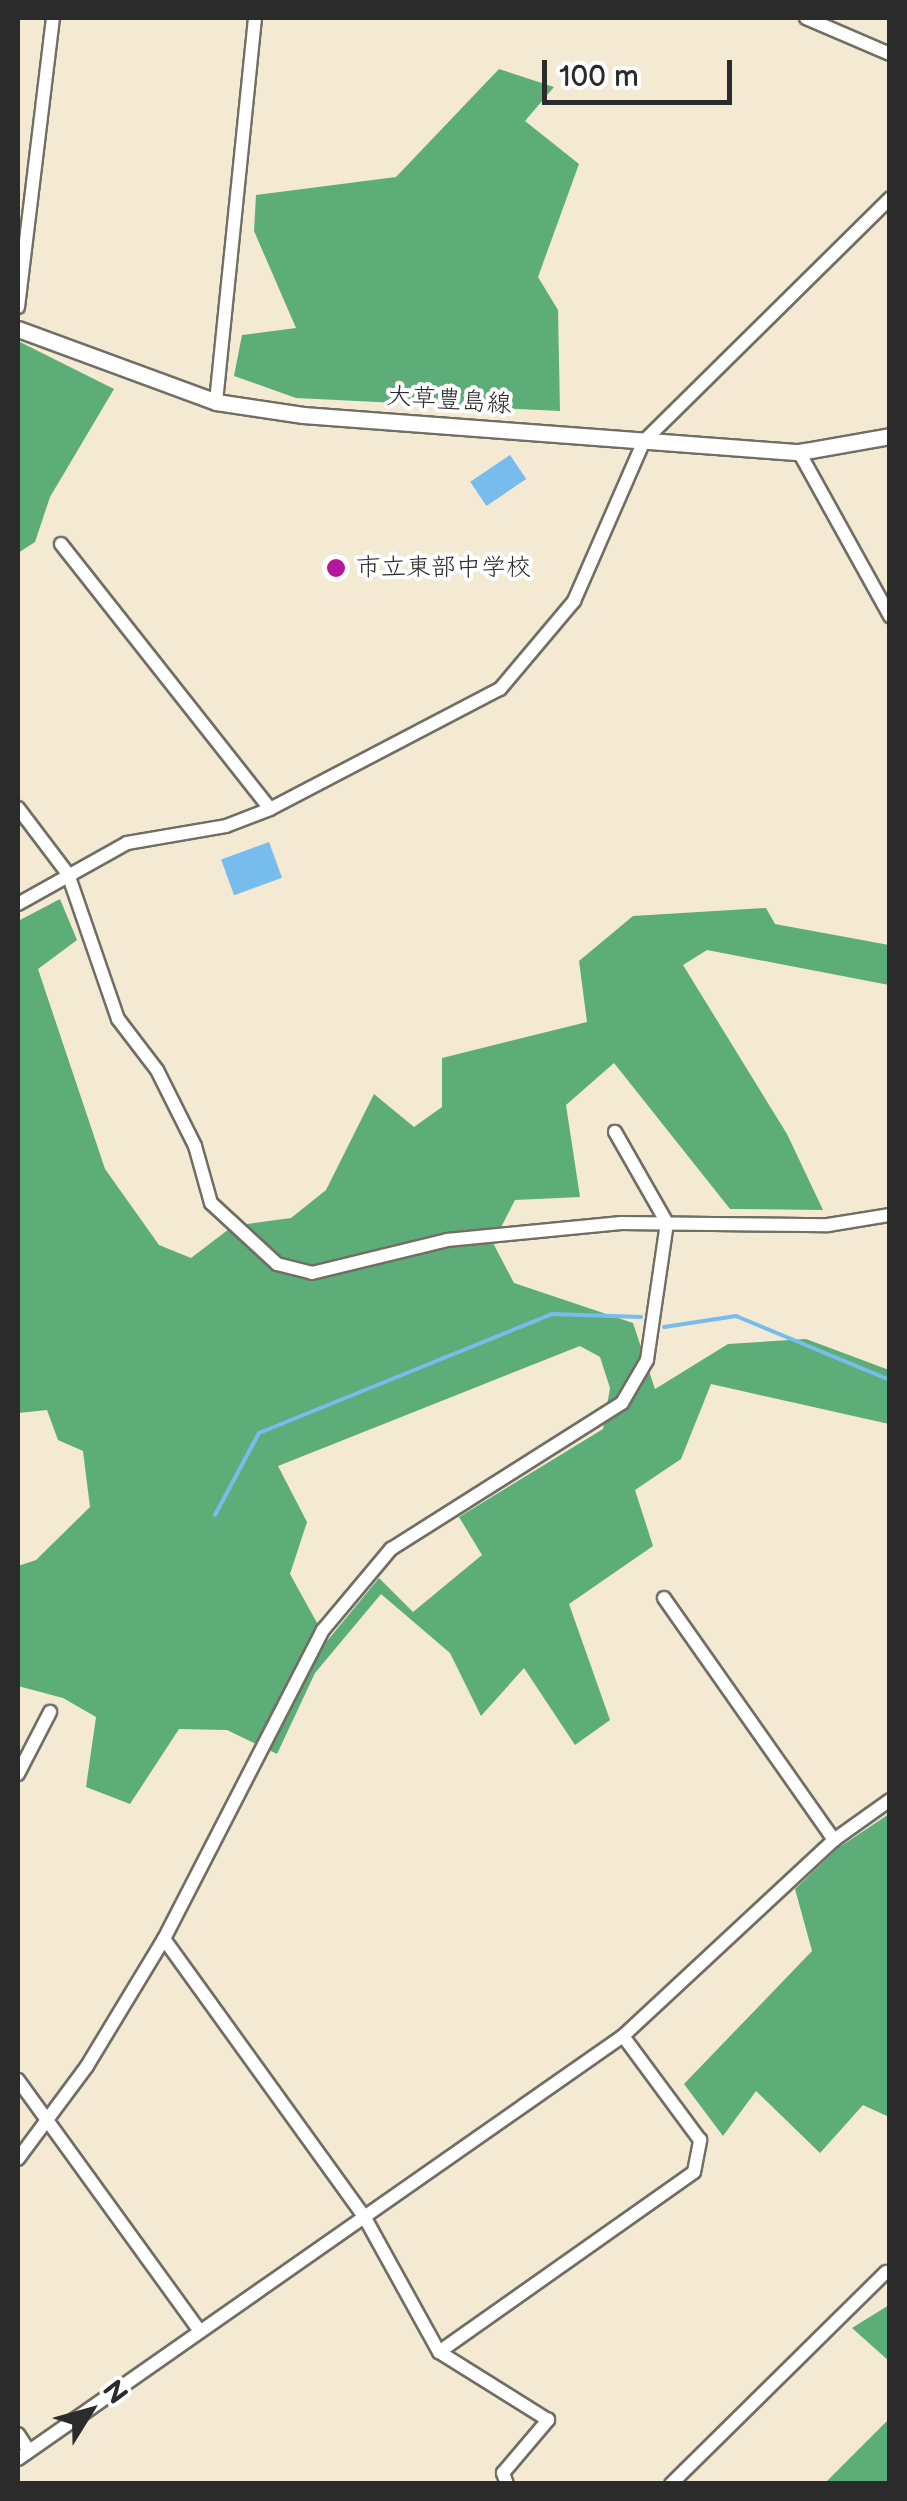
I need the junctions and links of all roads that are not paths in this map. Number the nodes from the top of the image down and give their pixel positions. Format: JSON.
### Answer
{"nodes":[{"id":1,"x":53,"y":18,"type":"edge"},
{"id":2,"x":254,"y":18,"type":"edge"},
{"id":3,"x":806,"y":18,"type":"edge"},
{"id":4,"x":890,"y":54,"type":"edge"},
{"id":5,"x":890,"y":198,"type":"edge"},
{"id":6,"x":18,"y":307,"type":"edge"},
{"id":7,"x":18,"y":329,"type":"edge"},
{"id":8,"x":216,"y":402,"type":"junction"},
{"id":9,"x":890,"y":436,"type":"edge"},
{"id":10,"x":644,"y":441,"type":"junction"},
{"id":11,"x":798,"y":452,"type":"junction"},
{"id":12,"x":62,"y":544,"type":"dead end"},
{"id":13,"x":890,"y":616,"type":"edge"},
{"id":14,"x":18,"y":808,"type":"edge"},
{"id":15,"x":270,"y":808,"type":"junction"},
{"id":16,"x":68,"y":874,"type":"junction"},
{"id":17,"x":18,"y":904,"type":"edge"},
{"id":18,"x":615,"y":1132,"type":"dead end"},
{"id":19,"x":890,"y":1215,"type":"edge"},
{"id":20,"x":666,"y":1223,"type":"junction"},
{"id":21,"x":664,"y":1598,"type":"dead end"},
{"id":22,"x":50,"y":1712,"type":"dead end"},
{"id":23,"x":18,"y":1774,"type":"edge"},
{"id":24,"x":890,"y":1800,"type":"edge"},
{"id":25,"x":834,"y":1840,"type":"junction"},
{"id":26,"x":164,"y":1939,"type":"junction"},
{"id":27,"x":623,"y":2036,"type":"junction"},
{"id":28,"x":18,"y":2080,"type":"edge"},
{"id":29,"x":47,"y":2124,"type":"junction"},
{"id":30,"x":18,"y":2159,"type":"edge"},
{"id":31,"x":365,"y":2218,"type":"junction"},
{"id":32,"x":886,"y":2272,"type":"dead end"},
{"id":33,"x":199,"y":2330,"type":"junction"},
{"id":34,"x":439,"y":2352,"type":"junction"},
{"id":35,"x":18,"y":2434,"type":"edge"},
{"id":36,"x":24,"y":2455,"type":"edge"},
{"id":37,"x":506,"y":2484,"type":"edge"},
{"id":38,"x":671,"y":2484,"type":"edge"}],
"edges":[{"from":1,"to":6,"type":"street"},
{"from":2,"to":8,"type":"street"},
{"from":3,"to":4,"type":"street"},
{"from":5,"to":10,"type":"street"},
{"from":7,"to":8,"type":"main road","name":"大草豊島線"},
{"from":8,"to":10,"type":"main road","name":"大草豊島線"},
{"from":9,"to":11,"type":"main road","name":"大草豊島線"},
{"from":10,"to":11,"type":"main road","name":"大草豊島線"},
{"from":10,"to":15,"type":"street"},
{"from":11,"to":13,"type":"street"},
{"from":12,"to":15,"type":"street"},
{"from":14,"to":16,"type":"street"},
{"from":15,"to":16,"type":"street"},
{"from":16,"to":17,"type":"street"},
{"from":16,"to":20,"type":"street"},
{"from":18,"to":20,"type":"street"},
{"from":19,"to":20,"type":"street"},
{"from":20,"to":26,"type":"street"},
{"from":21,"to":25,"type":"street"},
{"from":22,"to":23,"type":"street"},
{"from":24,"to":25,"type":"street"},
{"from":25,"to":27,"type":"street"},
{"from":26,"to":29,"type":"street"},
{"from":26,"to":31,"type":"street"},
{"from":27,"to":31,"type":"street"},
{"from":27,"to":34,"type":"street"},
{"from":28,"to":29,"type":"street"},
{"from":29,"to":30,"type":"street"},
{"from":29,"to":33,"type":"street"},
{"from":31,"to":33,"type":"street"},
{"from":31,"to":34,"type":"street"},
{"from":32,"to":38,"type":"street"},
{"from":33,"to":36,"type":"street"},
{"from":34,"to":37,"type":"street"},
{"from":35,"to":36,"type":"street"}]}
